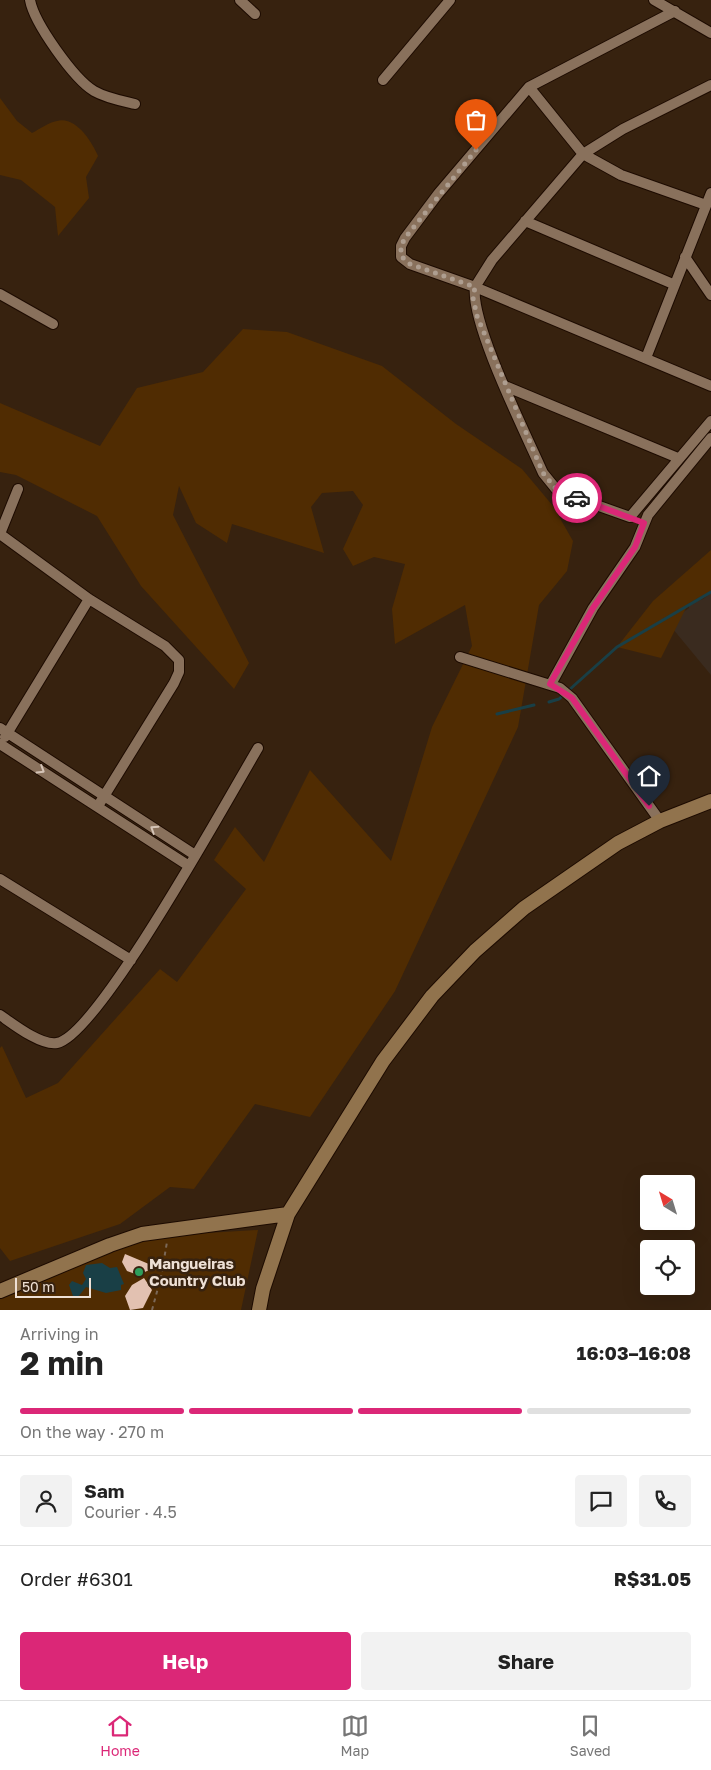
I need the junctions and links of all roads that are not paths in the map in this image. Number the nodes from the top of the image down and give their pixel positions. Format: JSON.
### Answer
{"nodes":[{"id":1,"x":30,"y":0,"type":"edge"},
{"id":2,"x":240,"y":0,"type":"edge"},
{"id":3,"x":450,"y":0,"type":"edge"},
{"id":4,"x":654,"y":0,"type":"edge"},
{"id":5,"x":675,"y":11,"type":"junction"},
{"id":6,"x":255,"y":14,"type":"dead end"},
{"id":7,"x":711,"y":33,"type":"edge"},
{"id":8,"x":383,"y":80,"type":"dead end"},
{"id":9,"x":711,"y":85,"type":"edge"},
{"id":10,"x":529,"y":87,"type":"junction"},
{"id":11,"x":135,"y":104,"type":"dead end"},
{"id":12,"x":583,"y":154,"type":"junction"},
{"id":13,"x":711,"y":194,"type":"edge"},
{"id":14,"x":706,"y":205,"type":"junction"},
{"id":15,"x":524,"y":221,"type":"junction"},
{"id":16,"x":685,"y":257,"type":"junction"},
{"id":17,"x":673,"y":284,"type":"junction"},
{"id":18,"x":475,"y":287,"type":"junction"},
{"id":19,"x":0,"y":294,"type":"edge"},
{"id":20,"x":711,"y":295,"type":"edge"},
{"id":21,"x":52,"y":324,"type":"dead end"},
{"id":22,"x":646,"y":358,"type":"junction"},
{"id":23,"x":505,"y":386,"type":"junction"},
{"id":24,"x":711,"y":386,"type":"edge"},
{"id":25,"x":711,"y":421,"type":"edge"},
{"id":26,"x":711,"y":438,"type":"edge"},
{"id":27,"x":678,"y":458,"type":"junction"},
{"id":28,"x":18,"y":489,"type":"dead end"},
{"id":29,"x":630,"y":517,"type":"junction"},
{"id":30,"x":644,"y":523,"type":"junction"},
{"id":31,"x":0,"y":534,"type":"edge"},
{"id":32,"x":89,"y":599,"type":"junction"},
{"id":33,"x":460,"y":657,"type":"dead end"},
{"id":34,"x":555,"y":686,"type":"junction"},
{"id":35,"x":4,"y":730,"type":"edge"},
{"id":36,"x":1,"y":745,"type":"edge"},
{"id":37,"x":258,"y":748,"type":"dead end"},
{"id":38,"x":104,"y":797,"type":"junction"},
{"id":39,"x":711,"y":801,"type":"edge"},
{"id":40,"x":98,"y":806,"type":"junction"},
{"id":41,"x":660,"y":821,"type":"junction"},
{"id":42,"x":195,"y":856,"type":"junction"},
{"id":43,"x":189,"y":866,"type":"junction"},
{"id":44,"x":0,"y":879,"type":"edge"},
{"id":45,"x":131,"y":960,"type":"junction"},
{"id":46,"x":0,"y":1016,"type":"edge"},
{"id":47,"x":288,"y":1214,"type":"junction"},
{"id":48,"x":0,"y":1291,"type":"edge"},
{"id":49,"x":259,"y":1310,"type":"edge"}],
"edges":[{"from":1,"to":11,"type":"street"},
{"from":2,"to":6,"type":"street"},
{"from":3,"to":8,"type":"street"},
{"from":4,"to":5,"type":"street"},
{"from":5,"to":7,"type":"street"},
{"from":5,"to":10,"type":"street"},
{"from":9,"to":12,"type":"street"},
{"from":10,"to":12,"type":"street"},
{"from":10,"to":18,"type":"street"},
{"from":12,"to":14,"type":"street"},
{"from":12,"to":15,"type":"street"},
{"from":13,"to":14,"type":"street"},
{"from":14,"to":16,"type":"street"},
{"from":15,"to":17,"type":"street"},
{"from":15,"to":18,"type":"street"},
{"from":16,"to":17,"type":"street"},
{"from":16,"to":20,"type":"street"},
{"from":17,"to":22,"type":"street"},
{"from":18,"to":22,"type":"street"},
{"from":18,"to":23,"type":"street"},
{"from":19,"to":21,"type":"street"},
{"from":22,"to":24,"type":"street"},
{"from":23,"to":27,"type":"street"},
{"from":23,"to":29,"type":"street"},
{"from":25,"to":27,"type":"street"},
{"from":26,"to":30,"type":"street"},
{"from":27,"to":29,"type":"street"},
{"from":28,"to":31,"type":"street"},
{"from":29,"to":30,"type":"street"},
{"from":30,"to":34,"type":"street"},
{"from":31,"to":32,"type":"street"},
{"from":32,"to":35,"type":"street"},
{"from":32,"to":38,"type":"street"},
{"from":33,"to":34,"type":"street"},
{"from":34,"to":41,"type":"street"},
{"from":35,"to":36,"type":"street"},
{"from":35,"to":38,"type":"street"},
{"from":36,"to":40,"type":"street","one_way":true},
{"from":37,"to":42,"type":"street"},
{"from":38,"to":40,"type":"street"},
{"from":42,"to":38,"type":"street","one_way":true},
{"from":39,"to":41,"type":"street"},
{"from":40,"to":43,"type":"street"},
{"from":41,"to":47,"type":"street"},
{"from":42,"to":43,"type":"street"},
{"from":43,"to":45,"type":"street"},
{"from":44,"to":45,"type":"street"},
{"from":45,"to":46,"type":"street"},
{"from":47,"to":48,"type":"street"},
{"from":47,"to":49,"type":"street"}]}
